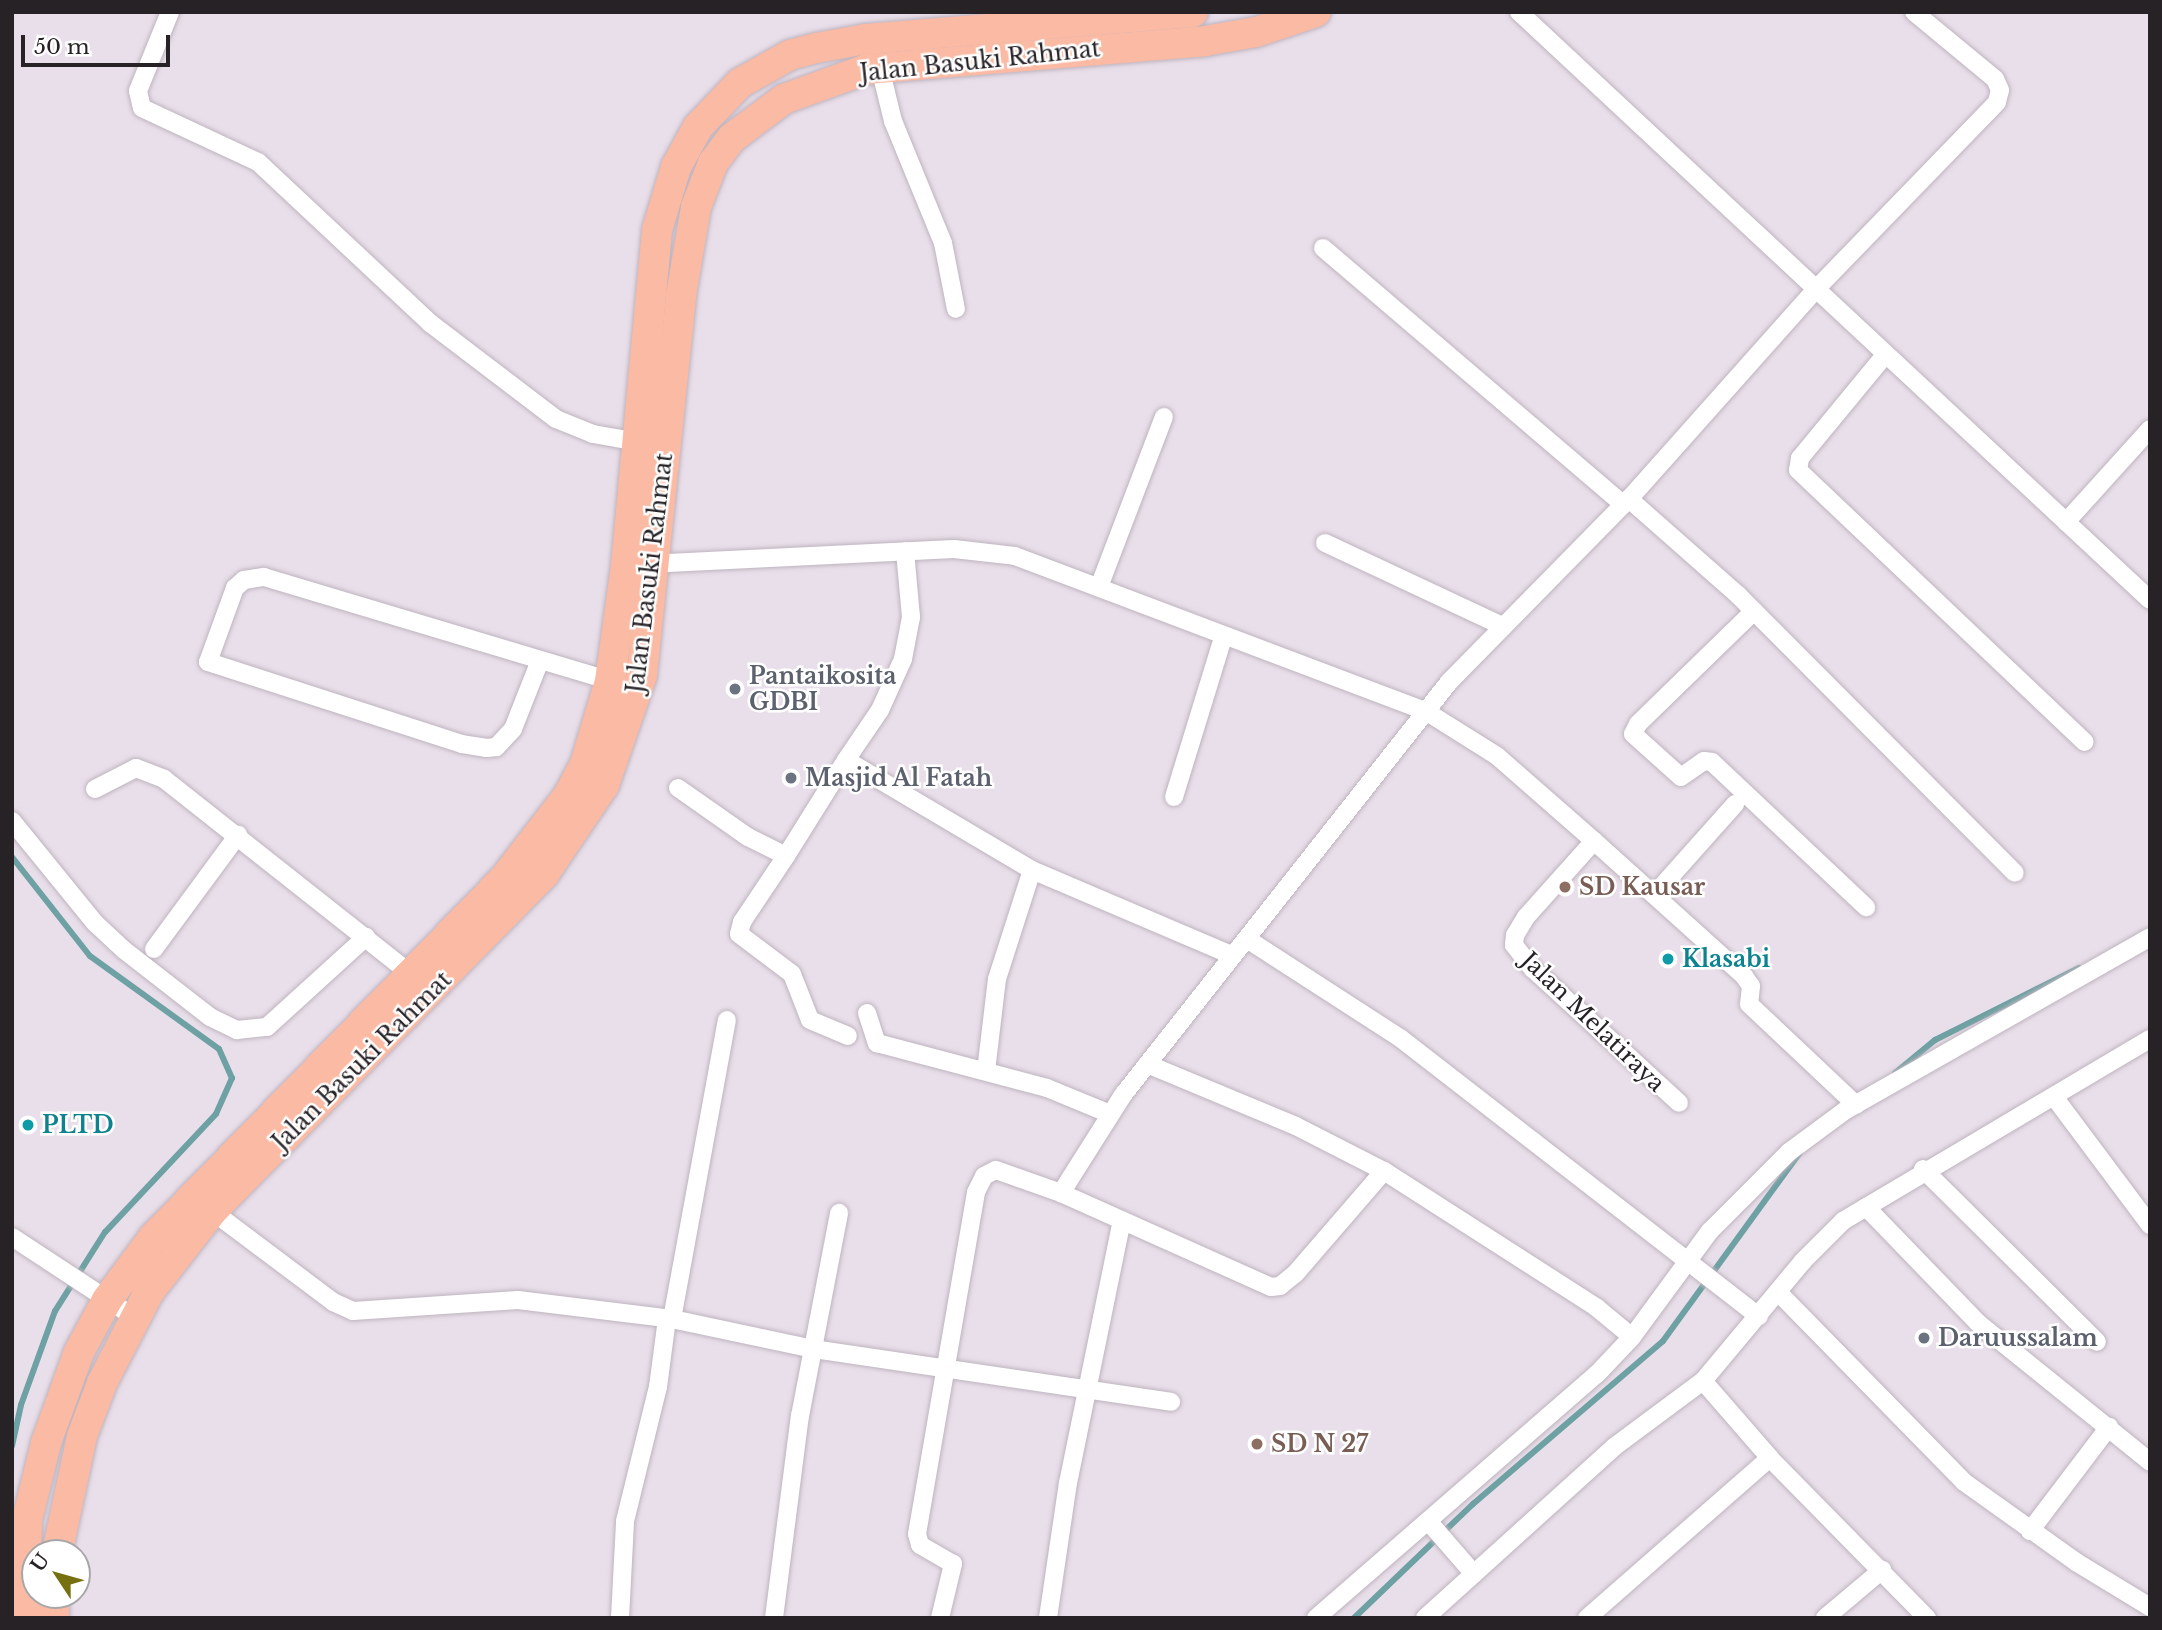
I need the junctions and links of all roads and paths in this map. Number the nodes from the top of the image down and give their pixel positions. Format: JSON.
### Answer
{"nodes":[{"id":1,"x":170,"y":12,"type":"edge"},
{"id":2,"x":1192,"y":12,"type":"edge"},
{"id":3,"x":1316,"y":12,"type":"edge"},
{"id":4,"x":1519,"y":12,"type":"edge"},
{"id":5,"x":1914,"y":12,"type":"edge"},
{"id":6,"x":880,"y":68,"type":"junction"},
{"id":7,"x":1323,"y":248,"type":"dead end"},
{"id":8,"x":1818,"y":287,"type":"junction"},
{"id":9,"x":956,"y":309,"type":"dead end"},
{"id":10,"x":1885,"y":355,"type":"junction"},
{"id":11,"x":1164,"y":417,"type":"dead end"},
{"id":12,"x":2150,"y":429,"type":"edge"},
{"id":13,"x":639,"y":442,"type":"junction"},
{"id":14,"x":1626,"y":502,"type":"junction"},
{"id":15,"x":2066,"y":522,"type":"junction"},
{"id":16,"x":1325,"y":543,"type":"dead end"},
{"id":17,"x":905,"y":551,"type":"junction"},
{"id":18,"x":640,"y":564,"type":"junction"},
{"id":19,"x":1099,"y":587,"type":"junction"},
{"id":20,"x":2150,"y":600,"type":"edge"},
{"id":21,"x":1754,"y":611,"type":"junction"},
{"id":22,"x":1500,"y":625,"type":"junction"},
{"id":23,"x":1223,"y":638,"type":"junction"},
{"id":24,"x":538,"y":663,"type":"junction"},
{"id":25,"x":610,"y":681,"type":"junction"},
{"id":26,"x":1427,"y":712,"type":"junction"},
{"id":27,"x":2085,"y":743,"type":"dead end"},
{"id":28,"x":846,"y":760,"type":"junction"},
{"id":29,"x":678,"y":788,"type":"dead end"},
{"id":30,"x":94,"y":789,"type":"dead end"},
{"id":31,"x":1174,"y":797,"type":"dead end"},
{"id":32,"x":1735,"y":804,"type":"dead end"},
{"id":33,"x":12,"y":821,"type":"edge"},
{"id":34,"x":238,"y":835,"type":"junction"},
{"id":35,"x":1594,"y":841,"type":"junction"},
{"id":36,"x":786,"y":856,"type":"junction"},
{"id":37,"x":1032,"y":870,"type":"junction"},
{"id":38,"x":2015,"y":873,"type":"dead end"},
{"id":39,"x":1654,"y":895,"type":"junction"},
{"id":40,"x":1866,"y":907,"type":"dead end"},
{"id":41,"x":366,"y":937,"type":"junction"},
{"id":42,"x":2150,"y":937,"type":"edge"},
{"id":43,"x":1247,"y":939,"type":"junction"},
{"id":44,"x":154,"y":948,"type":"dead end"},
{"id":45,"x":1231,"y":955,"type":"junction"},
{"id":46,"x":410,"y":973,"type":"junction"},
{"id":47,"x":867,"y":1013,"type":"dead end"},
{"id":48,"x":727,"y":1020,"type":"dead end"},
{"id":49,"x":848,"y":1036,"type":"dead end"},
{"id":50,"x":2150,"y":1039,"type":"edge"},
{"id":51,"x":1147,"y":1064,"type":"junction"},
{"id":52,"x":986,"y":1071,"type":"junction"},
{"id":53,"x":2055,"y":1098,"type":"junction"},
{"id":54,"x":1679,"y":1103,"type":"dead end"},
{"id":55,"x":1856,"y":1105,"type":"junction"},
{"id":56,"x":1110,"y":1114,"type":"junction"},
{"id":57,"x":1923,"y":1170,"type":"junction"},
{"id":58,"x":1384,"y":1171,"type":"junction"},
{"id":59,"x":1061,"y":1193,"type":"junction"},
{"id":60,"x":1866,"y":1206,"type":"junction"},
{"id":61,"x":212,"y":1211,"type":"junction"},
{"id":62,"x":839,"y":1213,"type":"dead end"},
{"id":63,"x":1122,"y":1220,"type":"junction"},
{"id":64,"x":2150,"y":1225,"type":"edge"},
{"id":65,"x":12,"y":1237,"type":"edge"},
{"id":66,"x":1695,"y":1268,"type":"junction"},
{"id":67,"x":1778,"y":1292,"type":"junction"},
{"id":68,"x":96,"y":1293,"type":"junction"},
{"id":69,"x":1754,"y":1312,"type":"junction"},
{"id":70,"x":134,"y":1317,"type":"junction"},
{"id":71,"x":670,"y":1319,"type":"junction"},
{"id":72,"x":1632,"y":1338,"type":"junction"},
{"id":73,"x":2097,"y":1342,"type":"dead end"},
{"id":74,"x":813,"y":1349,"type":"junction"},
{"id":75,"x":946,"y":1368,"type":"junction"},
{"id":76,"x":1703,"y":1381,"type":"junction"},
{"id":77,"x":1090,"y":1391,"type":"junction"},
{"id":78,"x":1171,"y":1402,"type":"dead end"},
{"id":79,"x":2109,"y":1427,"type":"junction"},
{"id":80,"x":1770,"y":1458,"type":"junction"},
{"id":81,"x":2150,"y":1462,"type":"edge"},
{"id":82,"x":1432,"y":1526,"type":"junction"},
{"id":83,"x":2030,"y":1531,"type":"junction"},
{"id":84,"x":60,"y":1539,"type":"edge"},
{"id":85,"x":1468,"y":1567,"type":"junction"},
{"id":86,"x":1882,"y":1570,"type":"junction"},
{"id":87,"x":2150,"y":1607,"type":"edge"},
{"id":88,"x":24,"y":1618,"type":"edge"},
{"id":89,"x":620,"y":1618,"type":"edge"},
{"id":90,"x":774,"y":1618,"type":"edge"},
{"id":91,"x":940,"y":1618,"type":"edge"},
{"id":92,"x":1048,"y":1618,"type":"edge"},
{"id":93,"x":1315,"y":1618,"type":"edge"},
{"id":94,"x":1425,"y":1618,"type":"edge"},
{"id":95,"x":1587,"y":1618,"type":"edge"},
{"id":96,"x":1825,"y":1618,"type":"edge"},
{"id":97,"x":1927,"y":1618,"type":"edge"}],
"edges":[{"from":1,"to":13,"type":"street"},
{"from":2,"to":13,"type":"highway"},
{"from":3,"to":6,"type":"highway","name":"Jalan Basuki Rahmat"},
{"from":4,"to":8,"type":"street"},
{"from":5,"to":8,"type":"street"},
{"from":6,"to":9,"type":"street"},
{"from":6,"to":18,"type":"highway","name":"Jalan Basuki Rahmat"},
{"from":7,"to":14,"type":"street"},
{"from":8,"to":10,"type":"street"},
{"from":8,"to":14,"type":"street"},
{"from":10,"to":15,"type":"street"},
{"from":10,"to":27,"type":"street"},
{"from":11,"to":19,"type":"street"},
{"from":12,"to":15,"type":"street"},
{"from":13,"to":18,"type":"highway"},
{"from":14,"to":21,"type":"street"},
{"from":14,"to":22,"type":"street"},
{"from":15,"to":20,"type":"street"},
{"from":16,"to":22,"type":"street"},
{"from":17,"to":18,"type":"street"},
{"from":17,"to":19,"type":"street"},
{"from":17,"to":28,"type":"street"},
{"from":18,"to":25,"type":"highway"},
{"from":18,"to":61,"type":"highway","name":"Jalan Basuki Rahmat"},
{"from":19,"to":23,"type":"street"},
{"from":21,"to":38,"type":"street"},
{"from":21,"to":40,"type":"street"},
{"from":22,"to":26,"type":"street"},
{"from":23,"to":26,"type":"street"},
{"from":23,"to":31,"type":"street"},
{"from":24,"to":24,"type":"street"},
{"from":24,"to":25,"type":"street"},
{"from":25,"to":46,"type":"highway"},
{"from":26,"to":35,"type":"street"},
{"from":26,"to":43,"type":"street"},
{"from":28,"to":36,"type":"street"},
{"from":28,"to":37,"type":"street"},
{"from":29,"to":36,"type":"street"},
{"from":30,"to":34,"type":"street"},
{"from":32,"to":39,"type":"street"},
{"from":33,"to":41,"type":"street"},
{"from":34,"to":41,"type":"street"},
{"from":34,"to":44,"type":"street"},
{"from":35,"to":39,"type":"street"},
{"from":35,"to":54,"type":"street","name":"Jalan Melatiraya"},
{"from":36,"to":49,"type":"street"},
{"from":37,"to":45,"type":"street"},
{"from":37,"to":52,"type":"street"},
{"from":39,"to":55,"type":"street"},
{"from":41,"to":46,"type":"street"},
{"from":42,"to":55,"type":"street"},
{"from":43,"to":45,"type":"street"},
{"from":43,"to":66,"type":"street"},
{"from":45,"to":51,"type":"street"},
{"from":46,"to":68,"type":"highway"},
{"from":47,"to":52,"type":"street"},
{"from":48,"to":71,"type":"street"},
{"from":50,"to":53,"type":"street"},
{"from":51,"to":56,"type":"street"},
{"from":51,"to":58,"type":"street"},
{"from":52,"to":56,"type":"street"},
{"from":53,"to":57,"type":"street"},
{"from":53,"to":64,"type":"street"},
{"from":55,"to":66,"type":"street"},
{"from":56,"to":59,"type":"street"},
{"from":57,"to":60,"type":"street"},
{"from":57,"to":73,"type":"street"},
{"from":58,"to":63,"type":"street"},
{"from":58,"to":72,"type":"street"},
{"from":59,"to":63,"type":"street"},
{"from":59,"to":75,"type":"street"},
{"from":60,"to":67,"type":"street"},
{"from":60,"to":79,"type":"street"},
{"from":61,"to":70,"type":"highway","name":"Jalan Basuki Rahmat"},
{"from":61,"to":71,"type":"street"},
{"from":62,"to":74,"type":"street"},
{"from":63,"to":77,"type":"street"},
{"from":65,"to":68,"type":"street"},
{"from":66,"to":69,"type":"street"},
{"from":66,"to":72,"type":"street"},
{"from":67,"to":69,"type":"street"},
{"from":67,"to":83,"type":"street"},
{"from":68,"to":70,"type":"street"},
{"from":68,"to":88,"type":"highway"},
{"from":69,"to":76,"type":"street"},
{"from":70,"to":84,"type":"highway","name":"Jalan Basuki Rahmat"},
{"from":71,"to":74,"type":"street"},
{"from":71,"to":89,"type":"street"},
{"from":72,"to":82,"type":"street"},
{"from":74,"to":75,"type":"street"},
{"from":74,"to":90,"type":"street"},
{"from":75,"to":77,"type":"street"},
{"from":75,"to":91,"type":"street"},
{"from":76,"to":80,"type":"street"},
{"from":76,"to":85,"type":"street"},
{"from":77,"to":78,"type":"street"},
{"from":77,"to":92,"type":"street"},
{"from":79,"to":81,"type":"street"},
{"from":79,"to":83,"type":"street"},
{"from":80,"to":86,"type":"street"},
{"from":80,"to":95,"type":"street"},
{"from":82,"to":85,"type":"street"},
{"from":82,"to":93,"type":"street"},
{"from":83,"to":87,"type":"street"},
{"from":85,"to":94,"type":"street"},
{"from":86,"to":96,"type":"street"},
{"from":86,"to":97,"type":"street"}]}
